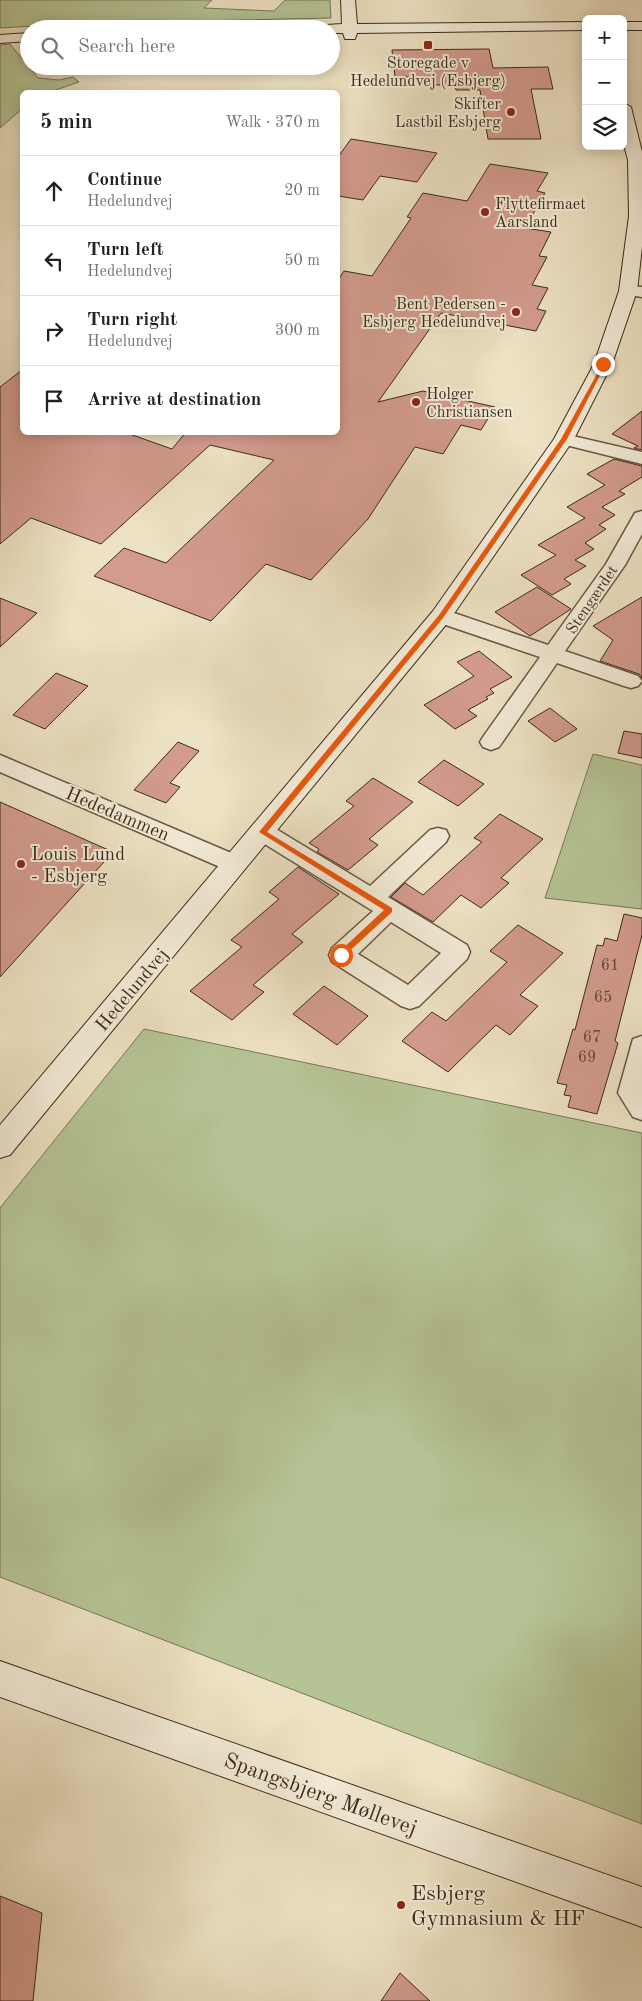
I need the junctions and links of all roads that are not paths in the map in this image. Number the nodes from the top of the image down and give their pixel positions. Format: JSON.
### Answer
{"nodes":[{"id":1,"x":348,"y":0,"type":"edge"},
{"id":2,"x":582,"y":26,"type":"edge"},
{"id":3,"x":627,"y":26,"type":"edge"},
{"id":4,"x":642,"y":26,"type":"edge"},
{"id":5,"x":340,"y":31,"type":"edge"},
{"id":6,"x":350,"y":32,"type":"junction"},
{"id":7,"x":340,"y":34,"type":"edge"},
{"id":8,"x":627,"y":34,"type":"edge"},
{"id":9,"x":642,"y":34,"type":"edge"},
{"id":10,"x":582,"y":35,"type":"edge"},
{"id":11,"x":20,"y":38,"type":"edge"},
{"id":12,"x":0,"y":39,"type":"edge"},
{"id":13,"x":627,"y":120,"type":"edge"},
{"id":14,"x":639,"y":160,"type":"edge"},
{"id":15,"x":635,"y":292,"type":"edge"},
{"id":16,"x":564,"y":439,"type":"junction"},
{"id":17,"x":642,"y":458,"type":"edge"},
{"id":18,"x":642,"y":517,"type":"edge"},
{"id":19,"x":441,"y":616,"type":"junction"},
{"id":20,"x":553,"y":654,"type":"junction"},
{"id":21,"x":631,"y":682,"type":"dead end"},
{"id":22,"x":491,"y":742,"type":"dead end"},
{"id":23,"x":0,"y":762,"type":"edge"},
{"id":24,"x":263,"y":832,"type":"junction"},
{"id":25,"x":438,"y":836,"type":"dead end"},
{"id":26,"x":236,"y":864,"type":"junction"},
{"id":27,"x":642,"y":1046,"type":"edge"},
{"id":28,"x":642,"y":1109,"type":"edge"},
{"id":29,"x":0,"y":1146,"type":"edge"},
{"id":30,"x":0,"y":1679,"type":"edge"},
{"id":31,"x":642,"y":1907,"type":"edge"}],
"edges":[{"from":1,"to":6,"type":"street"},
{"from":2,"to":6,"type":"street"},
{"from":3,"to":4,"type":"street"},
{"from":5,"to":6,"type":"street"},
{"from":6,"to":7,"type":"street"},
{"from":6,"to":10,"type":"street"},
{"from":8,"to":9,"type":"street"},
{"from":11,"to":12,"type":"street"},
{"from":13,"to":14,"type":"street","name":"Hedelundvej"},
{"from":14,"to":15,"type":"street","name":"Hedelundvej"},
{"from":15,"to":16,"type":"street","name":"Hedelundvej"},
{"from":16,"to":17,"type":"street"},
{"from":16,"to":19,"type":"street","name":"Hedelundvej"},
{"from":18,"to":20,"type":"street","name":"Stengærdet"},
{"from":19,"to":20,"type":"street","name":"Stengærdet"},
{"from":19,"to":24,"type":"street","name":"Hedelundvej"},
{"from":20,"to":21,"type":"street","name":"Stengærdet"},
{"from":20,"to":22,"type":"street","name":"Stengærdet"},
{"from":23,"to":26,"type":"street","name":"Hededammen"},
{"from":24,"to":25,"type":"street"},
{"from":24,"to":26,"type":"street","name":"Hedelundvej"},
{"from":26,"to":29,"type":"street","name":"Hedelundvej"},
{"from":27,"to":28,"type":"street"},
{"from":30,"to":31,"type":"street","name":"Spangsbjerg Møllevej"}]}
